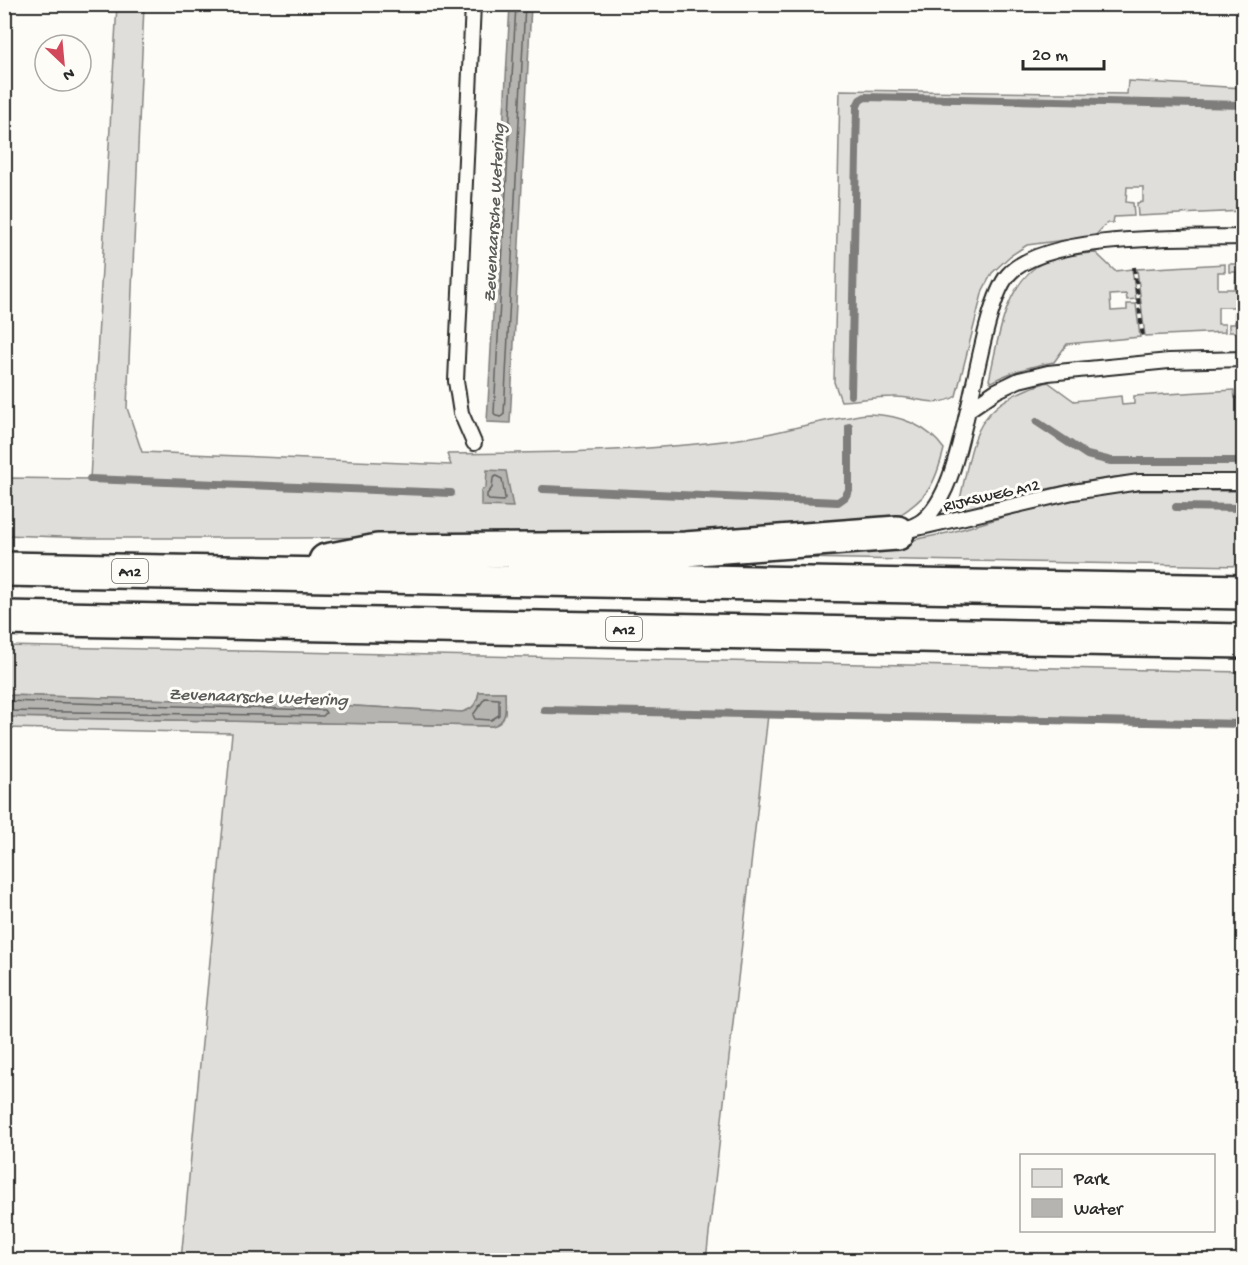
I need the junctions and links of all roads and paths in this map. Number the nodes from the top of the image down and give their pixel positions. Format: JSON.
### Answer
{"nodes":[{"id":1,"x":473,"y":4,"type":"edge"},
{"id":2,"x":1244,"y":237,"type":"edge"},
{"id":3,"x":1134,"y":267,"type":"dead end"},
{"id":4,"x":1143,"y":338,"type":"dead end"},
{"id":5,"x":1244,"y":359,"type":"edge"},
{"id":6,"x":968,"y":410,"type":"junction"},
{"id":7,"x":474,"y":443,"type":"dead end"},
{"id":8,"x":1244,"y":482,"type":"edge"},
{"id":9,"x":897,"y":533,"type":"junction"},
{"id":10,"x":4,"y":569,"type":"edge"},
{"id":11,"x":256,"y":574,"type":"junction"},
{"id":12,"x":1244,"y":592,"type":"edge"},
{"id":13,"x":4,"y":618,"type":"edge"},
{"id":14,"x":1244,"y":641,"type":"edge"}],
"edges":[{"from":1,"to":7,"type":"lane"},
{"from":2,"to":6,"type":"lane","name":"RIJKSWEG A12","number":"A12"},
{"from":3,"to":4,"type":"path"},
{"from":5,"to":6,"type":"lane"},
{"from":6,"to":9,"type":"lane","name":"RIJKSWEG A12","number":"A12"},
{"from":8,"to":9,"type":"lane","name":"RIJKSWEG A12","number":"A12"},
{"from":9,"to":11,"type":"highway","number":"A12"},
{"from":10,"to":11,"type":"highway","number":"A12"},
{"from":11,"to":12,"type":"highway","number":"A12"},
{"from":13,"to":14,"type":"highway","number":"A12"}]}
